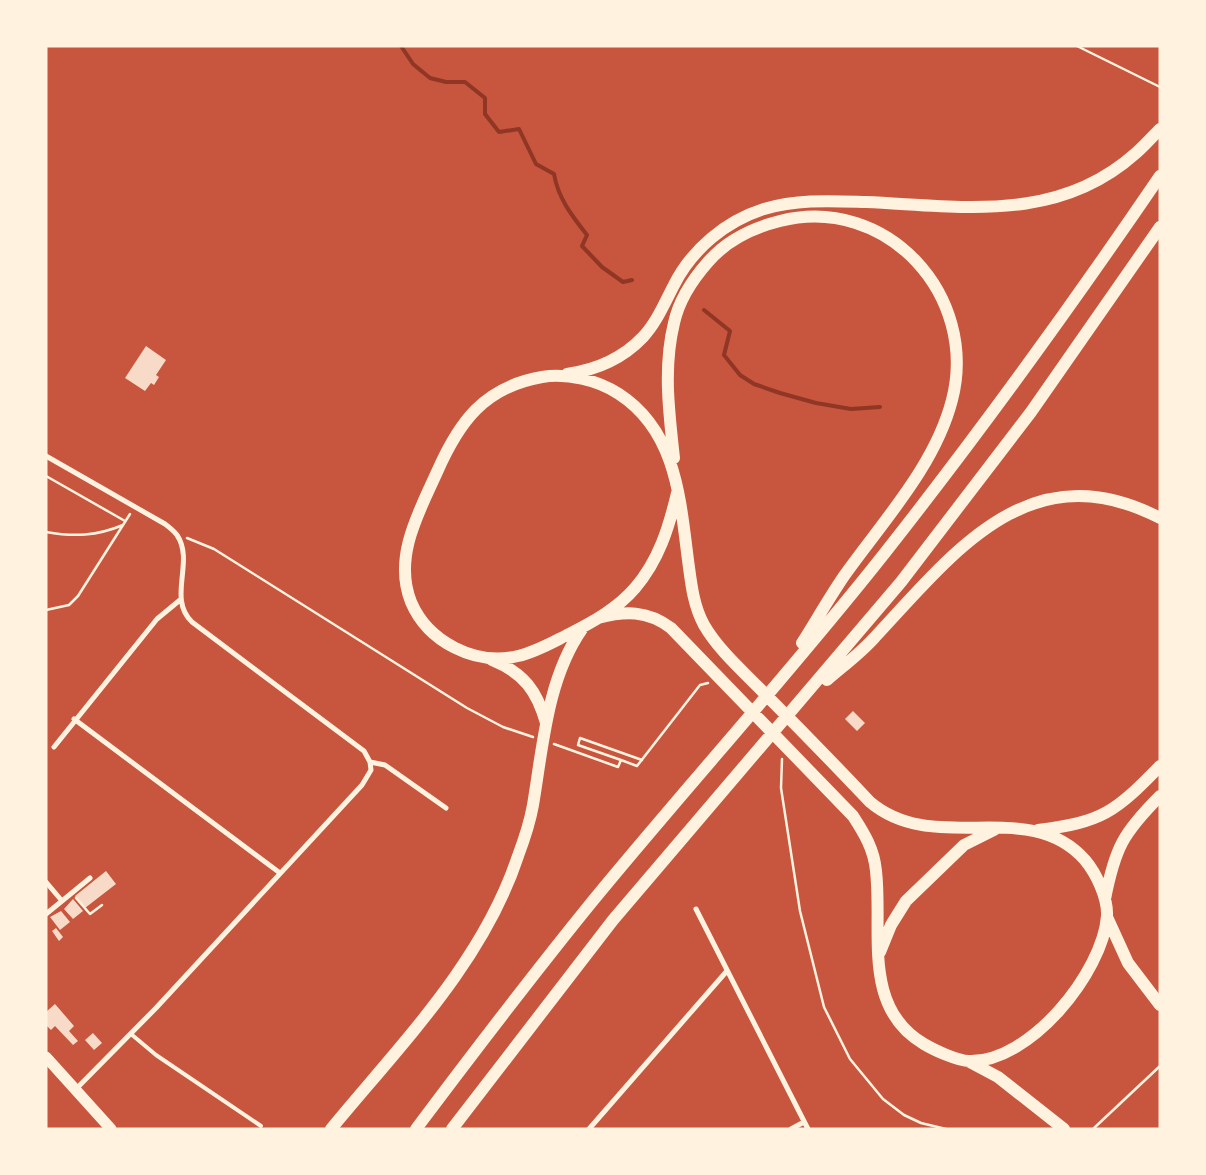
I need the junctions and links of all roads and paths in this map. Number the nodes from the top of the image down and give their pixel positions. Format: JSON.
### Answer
{"nodes":[{"id":1,"x":1077,"y":46,"type":"edge"},
{"id":2,"x":1160,"y":87,"type":"edge"},
{"id":3,"x":1160,"y":129,"type":"edge"},
{"id":4,"x":1160,"y":176,"type":"edge"},
{"id":5,"x":1160,"y":227,"type":"edge"},
{"id":6,"x":562,"y":375,"type":"junction"},
{"id":7,"x":46,"y":456,"type":"edge"},
{"id":8,"x":46,"y":476,"type":"edge"},
{"id":9,"x":676,"y":478,"type":"junction"},
{"id":10,"x":677,"y":492,"type":"junction"},
{"id":11,"x":135,"y":506,"type":"junction"},
{"id":12,"x":1160,"y":518,"type":"edge"},
{"id":13,"x":126,"y":521,"type":"junction"},
{"id":14,"x":123,"y":525,"type":"junction"},
{"id":15,"x":46,"y":532,"type":"edge"},
{"id":16,"x":177,"y":534,"type":"junction"},
{"id":17,"x":180,"y":600,"type":"junction"},
{"id":18,"x":46,"y":610,"type":"edge"},
{"id":19,"x":598,"y":618,"type":"junction"},
{"id":20,"x":584,"y":626,"type":"junction"},
{"id":21,"x":488,"y":659,"type":"junction"},
{"id":22,"x":709,"y":683,"type":"dead end"},
{"id":23,"x":776,"y":686,"type":"junction"},
{"id":24,"x":796,"y":707,"type":"junction"},
{"id":25,"x":74,"y":719,"type":"junction"},
{"id":26,"x":546,"y":723,"type":"junction"},
{"id":27,"x":516,"y":732,"type":"dead end"},
{"id":28,"x":54,"y":747,"type":"dead end"},
{"id":29,"x":568,"y":749,"type":"dead end"},
{"id":30,"x":782,"y":756,"type":"dead end"},
{"id":31,"x":621,"y":760,"type":"junction"},
{"id":32,"x":642,"y":760,"type":"junction"},
{"id":33,"x":370,"y":762,"type":"junction"},
{"id":34,"x":1160,"y":766,"type":"edge"},
{"id":35,"x":1160,"y":796,"type":"edge"},
{"id":36,"x":446,"y":808,"type":"dead end"},
{"id":37,"x":996,"y":829,"type":"junction"},
{"id":38,"x":1034,"y":831,"type":"junction"},
{"id":39,"x":280,"y":873,"type":"junction"},
{"id":40,"x":90,"y":878,"type":"dead end"},
{"id":41,"x":46,"y":882,"type":"edge"},
{"id":42,"x":72,"y":893,"type":"junction"},
{"id":43,"x":1104,"y":899,"type":"junction"},
{"id":44,"x":62,"y":901,"type":"junction"},
{"id":45,"x":102,"y":905,"type":"dead end"},
{"id":46,"x":696,"y":909,"type":"dead end"},
{"id":47,"x":46,"y":914,"type":"edge"},
{"id":48,"x":1107,"y":917,"type":"junction"},
{"id":49,"x":878,"y":957,"type":"junction"},
{"id":50,"x":726,"y":972,"type":"junction"},
{"id":51,"x":1160,"y":1005,"type":"edge"},
{"id":52,"x":131,"y":1034,"type":"junction"},
{"id":53,"x":46,"y":1057,"type":"edge"},
{"id":54,"x":968,"y":1061,"type":"junction"},
{"id":55,"x":1160,"y":1066,"type":"edge"},
{"id":56,"x":76,"y":1089,"type":"junction"},
{"id":57,"x":804,"y":1122,"type":"junction"},
{"id":58,"x":261,"y":1126,"type":"dead end"},
{"id":59,"x":111,"y":1129,"type":"edge"},
{"id":60,"x":331,"y":1129,"type":"edge"},
{"id":61,"x":416,"y":1129,"type":"edge"},
{"id":62,"x":452,"y":1129,"type":"edge"},
{"id":63,"x":589,"y":1129,"type":"edge"},
{"id":64,"x":791,"y":1129,"type":"edge"},
{"id":65,"x":808,"y":1129,"type":"edge"},
{"id":66,"x":946,"y":1129,"type":"edge"},
{"id":67,"x":1064,"y":1129,"type":"edge"},
{"id":68,"x":1093,"y":1129,"type":"edge"}],
"edges":[{"from":1,"to":2,"type":"path"},
{"from":3,"to":6,"type":"highway"},
{"from":4,"to":23,"type":"highway"},
{"from":5,"to":24,"type":"highway"},
{"from":6,"to":9,"type":"highway"},
{"from":6,"to":21,"type":"highway"},
{"from":7,"to":11,"type":"street"},
{"from":8,"to":13,"type":"path"},
{"from":9,"to":10,"type":"highway"},
{"from":9,"to":23,"type":"highway"},
{"from":10,"to":19,"type":"highway"},
{"from":10,"to":37,"type":"highway"},
{"from":11,"to":13,"type":"path"},
{"from":11,"to":16,"type":"street"},
{"from":12,"to":24,"type":"highway"},
{"from":13,"to":14,"type":"path"},
{"from":14,"to":15,"type":"path"},
{"from":14,"to":18,"type":"path"},
{"from":16,"to":17,"type":"street"},
{"from":16,"to":27,"type":"path"},
{"from":17,"to":25,"type":"street"},
{"from":17,"to":33,"type":"street"},
{"from":19,"to":20,"type":"highway"},
{"from":19,"to":49,"type":"highway"},
{"from":20,"to":21,"type":"highway"},
{"from":20,"to":26,"type":"highway"},
{"from":21,"to":26,"type":"highway"},
{"from":22,"to":32,"type":"path"},
{"from":23,"to":61,"type":"highway"},
{"from":24,"to":62,"type":"highway"},
{"from":25,"to":28,"type":"street"},
{"from":25,"to":39,"type":"street"},
{"from":26,"to":60,"type":"highway"},
{"from":29,"to":31,"type":"path"},
{"from":30,"to":66,"type":"path"},
{"from":31,"to":32,"type":"path"},
{"from":31,"to":32,"type":"path"},
{"from":33,"to":36,"type":"street"},
{"from":33,"to":39,"type":"street"},
{"from":34,"to":38,"type":"highway"},
{"from":35,"to":43,"type":"highway"},
{"from":37,"to":38,"type":"highway"},
{"from":37,"to":49,"type":"highway"},
{"from":38,"to":43,"type":"highway"},
{"from":39,"to":52,"type":"street"},
{"from":40,"to":42,"type":"street"},
{"from":41,"to":44,"type":"street"},
{"from":42,"to":44,"type":"street"},
{"from":42,"to":45,"type":"path"},
{"from":43,"to":48,"type":"highway"},
{"from":44,"to":47,"type":"street"},
{"from":46,"to":50,"type":"street"},
{"from":48,"to":51,"type":"highway"},
{"from":48,"to":54,"type":"highway"},
{"from":49,"to":54,"type":"highway"},
{"from":50,"to":57,"type":"street"},
{"from":50,"to":63,"type":"street"},
{"from":52,"to":56,"type":"street"},
{"from":52,"to":58,"type":"lane"},
{"from":53,"to":56,"type":"highway"},
{"from":54,"to":67,"type":"highway"},
{"from":55,"to":68,"type":"path"},
{"from":56,"to":59,"type":"highway"},
{"from":57,"to":64,"type":"street"},
{"from":57,"to":65,"type":"street"}]}
